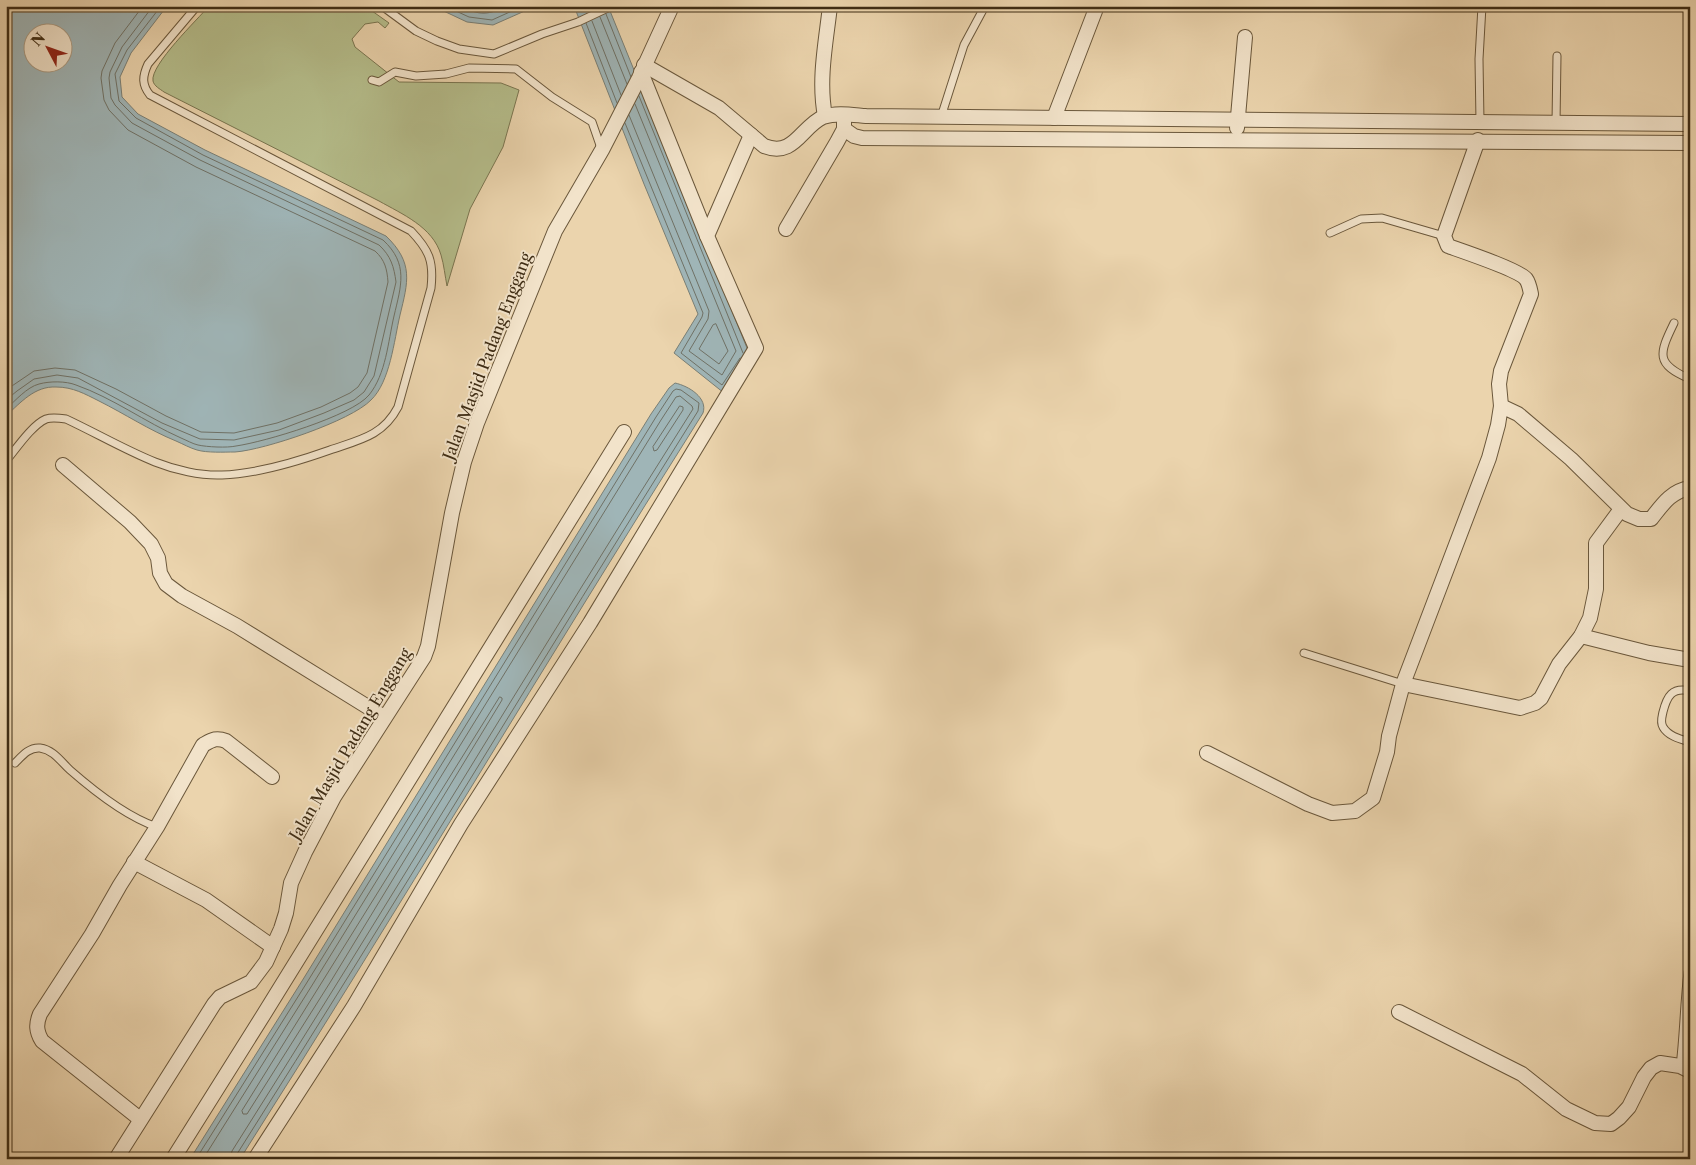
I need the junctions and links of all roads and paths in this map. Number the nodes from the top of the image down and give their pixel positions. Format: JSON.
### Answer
{"nodes":[{"id":1,"x":197,"y":6,"type":"edge"},
{"id":2,"x":382,"y":6,"type":"edge"},
{"id":3,"x":672,"y":6,"type":"edge"},
{"id":4,"x":830,"y":6,"type":"edge"},
{"id":5,"x":985,"y":6,"type":"edge"},
{"id":6,"x":1097,"y":6,"type":"edge"},
{"id":7,"x":1482,"y":6,"type":"edge"},
{"id":8,"x":611,"y":7,"type":"edge"},
{"id":9,"x":1245,"y":36,"type":"dead end"},
{"id":10,"x":1557,"y":56,"type":"dead end"},
{"id":11,"x":641,"y":72,"type":"junction"},
{"id":12,"x":372,"y":80,"type":"dead end"},
{"id":13,"x":843,"y":114,"type":"junction"},
{"id":14,"x":826,"y":116,"type":"junction"},
{"id":15,"x":941,"y":117,"type":"junction"},
{"id":16,"x":1054,"y":118,"type":"junction"},
{"id":17,"x":1238,"y":120,"type":"junction"},
{"id":18,"x":1480,"y":122,"type":"junction"},
{"id":19,"x":1556,"y":122,"type":"junction"},
{"id":20,"x":1690,"y":124,"type":"edge"},
{"id":21,"x":844,"y":129,"type":"junction"},
{"id":22,"x":751,"y":135,"type":"junction"},
{"id":23,"x":1236,"y":140,"type":"junction"},
{"id":24,"x":1478,"y":140,"type":"junction"},
{"id":25,"x":1690,"y":143,"type":"edge"},
{"id":26,"x":602,"y":150,"type":"junction"},
{"id":27,"x":786,"y":229,"type":"dead end"},
{"id":28,"x":1330,"y":233,"type":"dead end"},
{"id":29,"x":708,"y":236,"type":"junction"},
{"id":30,"x":1444,"y":236,"type":"junction"},
{"id":31,"x":1674,"y":323,"type":"dead end"},
{"id":32,"x":1690,"y":379,"type":"edge"},
{"id":33,"x":1501,"y":406,"type":"junction"},
{"id":34,"x":624,"y":432,"type":"dead end"},
{"id":35,"x":6,"y":461,"type":"edge"},
{"id":36,"x":63,"y":465,"type":"dead end"},
{"id":37,"x":1690,"y":488,"type":"edge"},
{"id":38,"x":1621,"y":509,"type":"junction"},
{"id":39,"x":1581,"y":636,"type":"junction"},
{"id":40,"x":1304,"y":653,"type":"dead end"},
{"id":41,"x":1690,"y":660,"type":"edge"},
{"id":42,"x":1403,"y":684,"type":"junction"},
{"id":43,"x":1690,"y":690,"type":"edge"},
{"id":44,"x":384,"y":717,"type":"junction"},
{"id":45,"x":1690,"y":742,"type":"edge"},
{"id":46,"x":1207,"y":753,"type":"dead end"},
{"id":47,"x":15,"y":763,"type":"dead end"},
{"id":48,"x":272,"y":777,"type":"dead end"},
{"id":49,"x":157,"y":827,"type":"junction"},
{"id":50,"x":134,"y":862,"type":"junction"},
{"id":51,"x":273,"y":947,"type":"junction"},
{"id":52,"x":1688,"y":972,"type":"dead end"},
{"id":53,"x":1399,"y":1012,"type":"dead end"},
{"id":54,"x":1685,"y":1069,"type":"edge"},
{"id":55,"x":140,"y":1119,"type":"junction"},
{"id":56,"x":116,"y":1159,"type":"edge"},
{"id":57,"x":173,"y":1159,"type":"edge"},
{"id":58,"x":255,"y":1159,"type":"edge"}],
"edges":[{"from":1,"to":35,"type":"lane"},
{"from":2,"to":8,"type":"lane"},
{"from":3,"to":11,"type":"street","name":"Jalan Masjid Padang Enggang"},
{"from":4,"to":14,"type":"street"},
{"from":5,"to":15,"type":"lane"},
{"from":6,"to":16,"type":"street"},
{"from":7,"to":18,"type":"lane"},
{"from":9,"to":17,"type":"street"},
{"from":10,"to":19,"type":"lane"},
{"from":11,"to":22,"type":"street"},
{"from":11,"to":26,"type":"street","name":"Jalan Masjid Padang Enggang"},
{"from":11,"to":29,"type":"street"},
{"from":12,"to":26,"type":"lane"},
{"from":13,"to":14,"type":"street"},
{"from":13,"to":15,"type":"street"},
{"from":13,"to":21,"type":"street"},
{"from":14,"to":22,"type":"street"},
{"from":15,"to":16,"type":"street"},
{"from":16,"to":17,"type":"street"},
{"from":17,"to":18,"type":"street"},
{"from":17,"to":23,"type":"street"},
{"from":18,"to":19,"type":"street"},
{"from":19,"to":20,"type":"street"},
{"from":21,"to":23,"type":"street"},
{"from":21,"to":27,"type":"street"},
{"from":22,"to":29,"type":"street"},
{"from":23,"to":24,"type":"street"},
{"from":24,"to":25,"type":"street"},
{"from":24,"to":30,"type":"street"},
{"from":26,"to":44,"type":"street","name":"Jalan Masjid Padang Enggang"},
{"from":28,"to":30,"type":"lane"},
{"from":29,"to":58,"type":"street"},
{"from":30,"to":33,"type":"street"},
{"from":31,"to":32,"type":"lane"},
{"from":33,"to":38,"type":"street"},
{"from":33,"to":42,"type":"street"},
{"from":34,"to":57,"type":"street"},
{"from":36,"to":44,"type":"street"},
{"from":37,"to":38,"type":"street"},
{"from":38,"to":39,"type":"street"},
{"from":39,"to":41,"type":"street"},
{"from":39,"to":42,"type":"street"},
{"from":40,"to":42,"type":"lane"},
{"from":42,"to":46,"type":"street"},
{"from":43,"to":45,"type":"lane"},
{"from":44,"to":51,"type":"street","name":"Jalan Masjid Padang Enggang"},
{"from":47,"to":49,"type":"lane"},
{"from":48,"to":49,"type":"street"},
{"from":49,"to":50,"type":"street"},
{"from":50,"to":51,"type":"street"},
{"from":50,"to":55,"type":"street"},
{"from":51,"to":55,"type":"street","name":"Jalan Masjid Padang Enggang"},
{"from":52,"to":54,"type":"lane"},
{"from":53,"to":54,"type":"street"},
{"from":55,"to":56,"type":"street","name":"Jalan Masjid Padang Enggang"}]}
